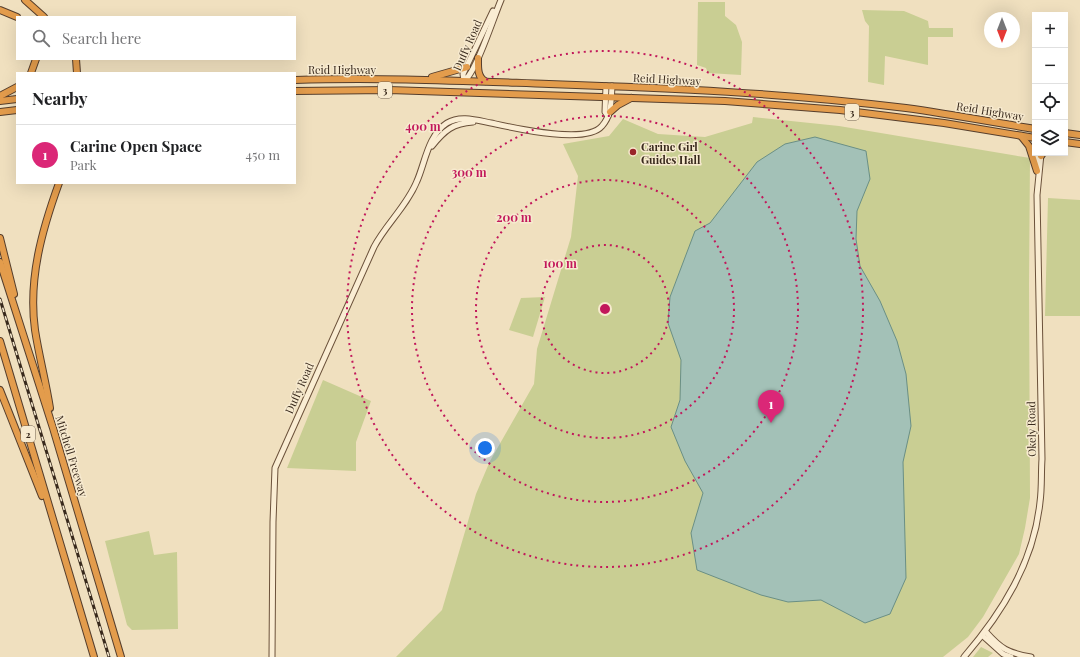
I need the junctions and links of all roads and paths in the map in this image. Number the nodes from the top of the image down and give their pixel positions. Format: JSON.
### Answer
{"nodes":[{"id":1,"x":25,"y":0,"type":"edge"},
{"id":2,"x":498,"y":0,"type":"edge"},
{"id":3,"x":501,"y":0,"type":"edge"},
{"id":4,"x":0,"y":10,"type":"edge"},
{"id":5,"x":43,"y":16,"type":"edge"},
{"id":6,"x":16,"y":17,"type":"edge"},
{"id":7,"x":478,"y":58,"type":"junction"},
{"id":8,"x":36,"y":60,"type":"edge"},
{"id":9,"x":76,"y":60,"type":"edge"},
{"id":10,"x":467,"y":67,"type":"junction"},
{"id":11,"x":77,"y":70,"type":"edge"},
{"id":12,"x":30,"y":72,"type":"edge"},
{"id":13,"x":407,"y":79,"type":"junction"},
{"id":14,"x":296,"y":80,"type":"edge"},
{"id":15,"x":464,"y":81,"type":"junction"},
{"id":16,"x":486,"y":82,"type":"junction"},
{"id":17,"x":609,"y":86,"type":"junction"},
{"id":18,"x":16,"y":88,"type":"edge"},
{"id":19,"x":296,"y":91,"type":"edge"},
{"id":20,"x":447,"y":91,"type":"junction"},
{"id":21,"x":475,"y":93,"type":"junction"},
{"id":22,"x":0,"y":96,"type":"edge"},
{"id":23,"x":609,"y":97,"type":"junction"},
{"id":24,"x":632,"y":97,"type":"junction"},
{"id":25,"x":16,"y":99,"type":"edge"},
{"id":26,"x":0,"y":101,"type":"edge"},
{"id":27,"x":16,"y":110,"type":"edge"},
{"id":28,"x":0,"y":112,"type":"edge"},
{"id":29,"x":609,"y":114,"type":"junction"},
{"id":30,"x":1032,"y":128,"type":"edge"},
{"id":31,"x":1068,"y":133,"type":"edge"},
{"id":32,"x":1080,"y":135,"type":"edge"},
{"id":33,"x":1021,"y":136,"type":"junction"},
{"id":34,"x":1032,"y":138,"type":"edge"},
{"id":35,"x":1068,"y":143,"type":"edge"},
{"id":36,"x":1080,"y":144,"type":"edge"},
{"id":37,"x":1040,"y":156,"type":"edge"},
{"id":38,"x":1041,"y":156,"type":"edge"},
{"id":39,"x":1036,"y":171,"type":"junction"},
{"id":40,"x":1038,"y":179,"type":"junction"},
{"id":41,"x":59,"y":184,"type":"edge"},
{"id":42,"x":0,"y":238,"type":"edge"},
{"id":43,"x":0,"y":262,"type":"edge"},
{"id":44,"x":20,"y":328,"type":"junction"},
{"id":45,"x":0,"y":341,"type":"edge"},
{"id":46,"x":0,"y":390,"type":"edge"},
{"id":47,"x":53,"y":428,"type":"junction"},
{"id":48,"x":55,"y":527,"type":"junction"},
{"id":49,"x":984,"y":634,"type":"junction"},
{"id":50,"x":94,"y":657,"type":"edge"},
{"id":51,"x":121,"y":657,"type":"edge"},
{"id":52,"x":272,"y":657,"type":"edge"},
{"id":53,"x":964,"y":657,"type":"edge"},
{"id":54,"x":1011,"y":657,"type":"edge"},
{"id":55,"x":1031,"y":657,"type":"edge"}],
"edges":[{"from":1,"to":5,"type":"highway"},
{"from":2,"to":10,"type":"main road","name":"Duffy Road"},
{"from":3,"to":7,"type":"main road","name":"Duffy Road"},
{"from":4,"to":6,"type":"highway"},
{"from":7,"to":15,"type":"main road","name":"Duffy Road"},
{"from":7,"to":16,"type":"highway"},
{"from":8,"to":12,"type":"highway"},
{"from":9,"to":11,"type":"highway"},
{"from":10,"to":13,"type":"highway"},
{"from":10,"to":15,"type":"main road","name":"Duffy Road"},
{"from":13,"to":14,"type":"highway","name":"Reid Highway","number":"3"},
{"from":13,"to":15,"type":"highway","name":"Reid Highway","number":"3"},
{"from":15,"to":16,"type":"highway","name":"Reid Highway","number":"3"},
{"from":15,"to":20,"type":"highway"},
{"from":15,"to":21,"type":"highway"},
{"from":16,"to":17,"type":"highway","name":"Reid Highway","number":"3"},
{"from":17,"to":23,"type":"main road"},
{"from":17,"to":30,"type":"highway","name":"Reid Highway","number":"3"},
{"from":18,"to":22,"type":"highway"},
{"from":19,"to":20,"type":"highway","name":"Reid Highway","number":"3"},
{"from":20,"to":21,"type":"highway","name":"Reid Highway","number":"3"},
{"from":21,"to":23,"type":"highway","name":"Reid Highway","number":"3"},
{"from":23,"to":24,"type":"highway","name":"Reid Highway","number":"3"},
{"from":23,"to":29,"type":"main road"},
{"from":24,"to":29,"type":"highway"},
{"from":24,"to":33,"type":"highway","name":"Reid Highway","number":"3"},
{"from":25,"to":26,"type":"highway"},
{"from":27,"to":28,"type":"highway"},
{"from":29,"to":52,"type":"main road","name":"Duffy Road"},
{"from":31,"to":32,"type":"highway"},
{"from":33,"to":34,"type":"highway","name":"Reid Highway","number":"3"},
{"from":33,"to":39,"type":"highway"},
{"from":35,"to":36,"type":"highway"},
{"from":37,"to":39,"type":"main road","name":"Okely Road"},
{"from":38,"to":40,"type":"main road","name":"Okely Road"},
{"from":39,"to":40,"type":"main road","name":"Okely Road"},
{"from":40,"to":49,"type":"main road","name":"Okely Road"},
{"from":41,"to":47,"type":"highway"},
{"from":42,"to":44,"type":"highway"},
{"from":43,"to":44,"type":"highway","name":"Mitchell Freeway"},
{"from":44,"to":47,"type":"highway","name":"Mitchell Freeway"},
{"from":45,"to":48,"type":"highway","number":"2"},
{"from":46,"to":48,"type":"highway"},
{"from":47,"to":51,"type":"highway","name":"Mitchell Freeway"},
{"from":48,"to":50,"type":"highway","number":"2"},
{"from":49,"to":53,"type":"main road","name":"Okely Road"},
{"from":49,"to":54,"type":"main road"},
{"from":49,"to":55,"type":"main road"}]}
